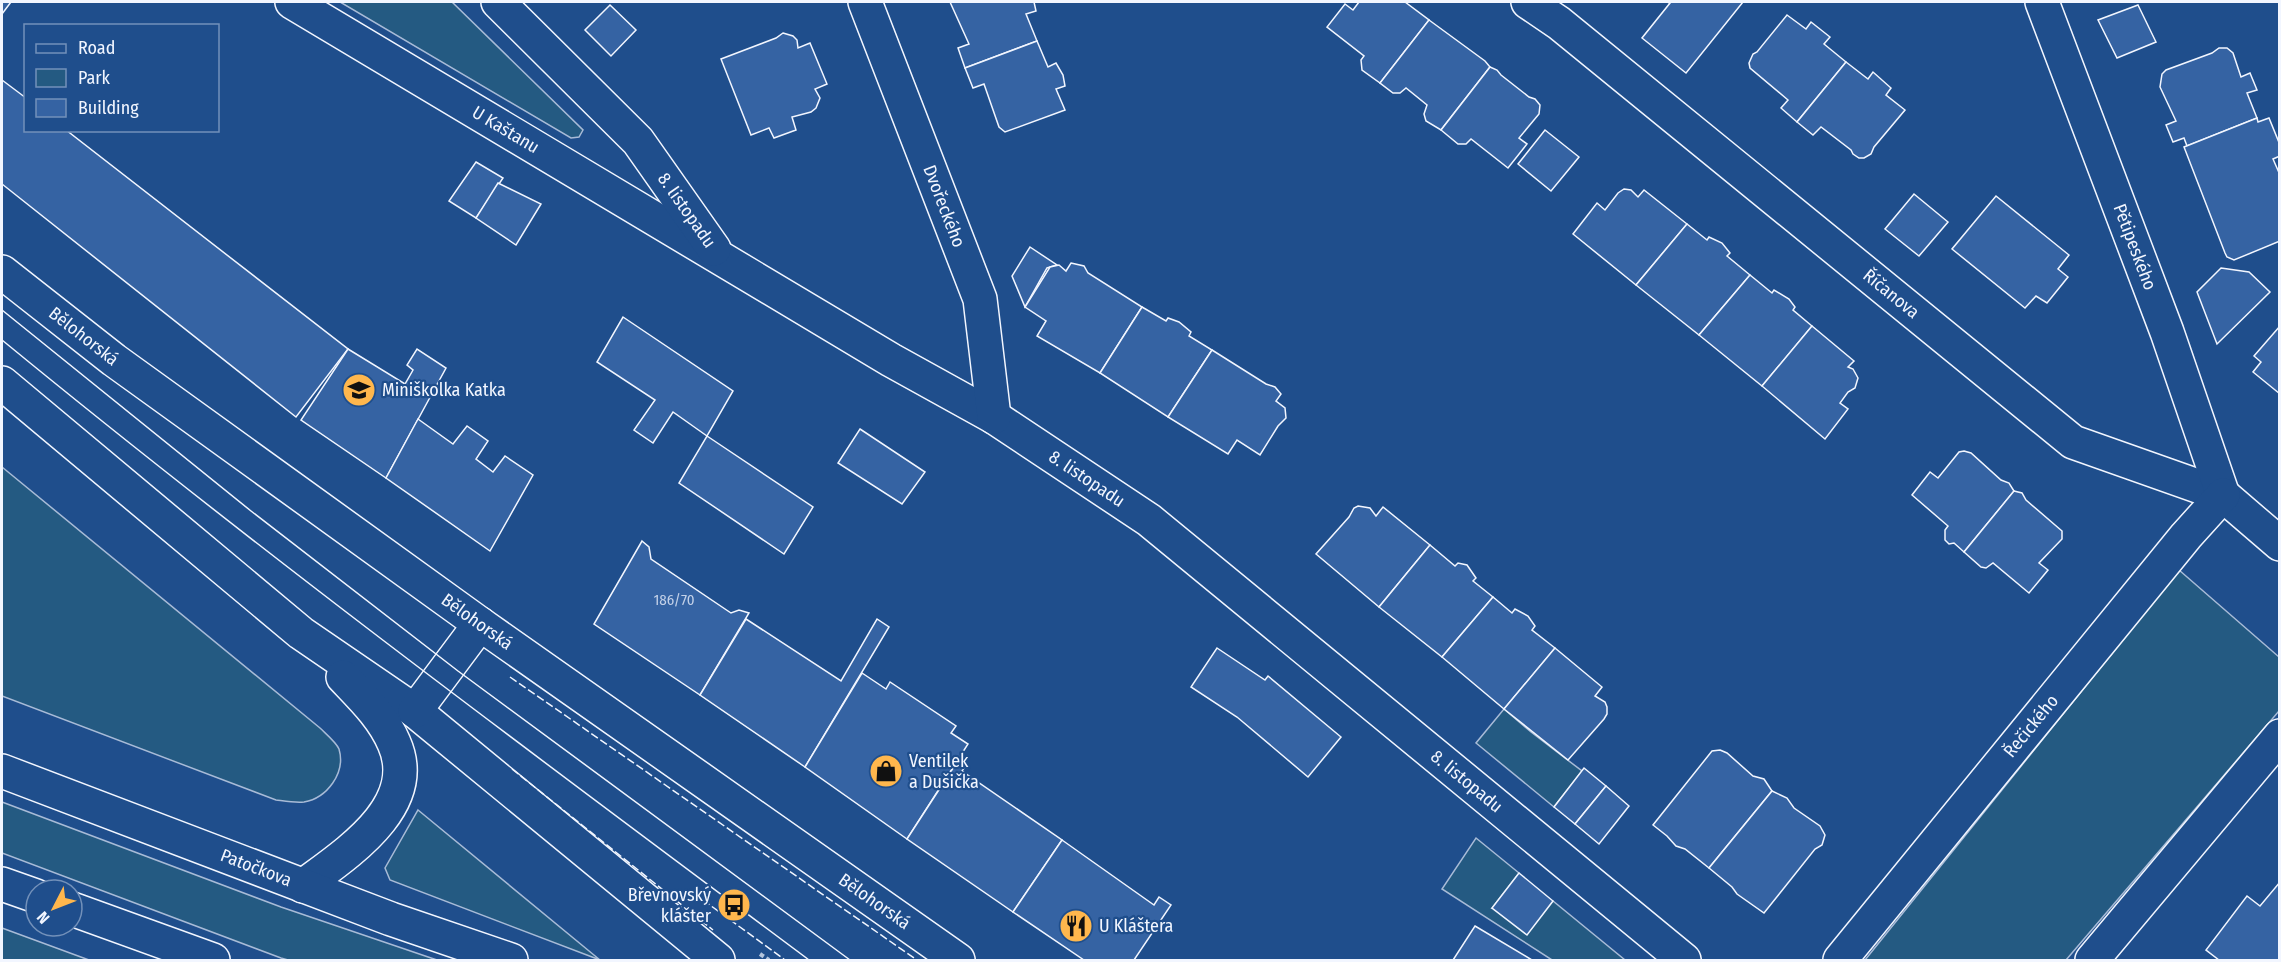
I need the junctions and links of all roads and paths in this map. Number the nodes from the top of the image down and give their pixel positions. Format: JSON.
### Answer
{"nodes":[{"id":1,"x":292,"y":2,"type":"edge"},
{"id":2,"x":498,"y":2,"type":"edge"},
{"id":3,"x":865,"y":2,"type":"edge"},
{"id":4,"x":1528,"y":2,"type":"edge"},
{"id":5,"x":2042,"y":2,"type":"edge"},
{"id":6,"x":720,"y":258,"type":"junction"},
{"id":7,"x":2,"y":272,"type":"edge"},
{"id":8,"x":2,"y":383,"type":"edge"},
{"id":9,"x":994,"y":417,"type":"junction"},
{"id":10,"x":2223,"y":495,"type":"junction"},
{"id":11,"x":2280,"y":544,"type":"edge"},
{"id":12,"x":480,"y":624,"type":"junction"},
{"id":13,"x":300,"y":633,"type":"junction"},
{"id":14,"x":415,"y":711,"type":"junction"},
{"id":15,"x":2280,"y":736,"type":"edge"},
{"id":16,"x":2,"y":771,"type":"edge"},
{"id":17,"x":2,"y":884,"type":"edge"},
{"id":18,"x":303,"y":886,"type":"junction"},
{"id":19,"x":24,"y":892,"type":"edge"},
{"id":20,"x":84,"y":913,"type":"edge"},
{"id":21,"x":213,"y":960,"type":"edge"},
{"id":22,"x":511,"y":960,"type":"edge"},
{"id":23,"x":718,"y":960,"type":"edge"},
{"id":24,"x":958,"y":960,"type":"edge"},
{"id":25,"x":1684,"y":960,"type":"edge"},
{"id":26,"x":1840,"y":960,"type":"edge"},
{"id":27,"x":2092,"y":960,"type":"edge"}],
"edges":[{"from":1,"to":6,"type":"street","name":"U Kaštanu"},
{"from":2,"to":6,"type":"street","name":"8. listopadu"},
{"from":3,"to":9,"type":"street","name":"Dvořeckého"},
{"from":4,"to":10,"type":"street","name":"Říčanova"},
{"from":5,"to":10,"type":"street","name":"Pětipeského"},
{"from":6,"to":9,"type":"street","name":"8. listopadu"},
{"from":7,"to":12,"type":"street","name":"Bělohorská"},
{"from":8,"to":13,"type":"street"},
{"from":9,"to":25,"type":"street","name":"8. listopadu"},
{"from":10,"to":11,"type":"street","name":"Říčanova"},
{"from":10,"to":26,"type":"street","name":"Řečického"},
{"from":12,"to":14,"type":"street"},
{"from":12,"to":24,"type":"street","name":"Bělohorská"},
{"from":13,"to":14,"type":"street"},
{"from":13,"to":18,"type":"street"},
{"from":14,"to":23,"type":"street"},
{"from":15,"to":27,"type":"street"},
{"from":16,"to":18,"type":"street","name":"Patočkova"},
{"from":17,"to":19,"type":"street"},
{"from":18,"to":22,"type":"street","name":"Patočkova"},
{"from":20,"to":21,"type":"street"}]}
